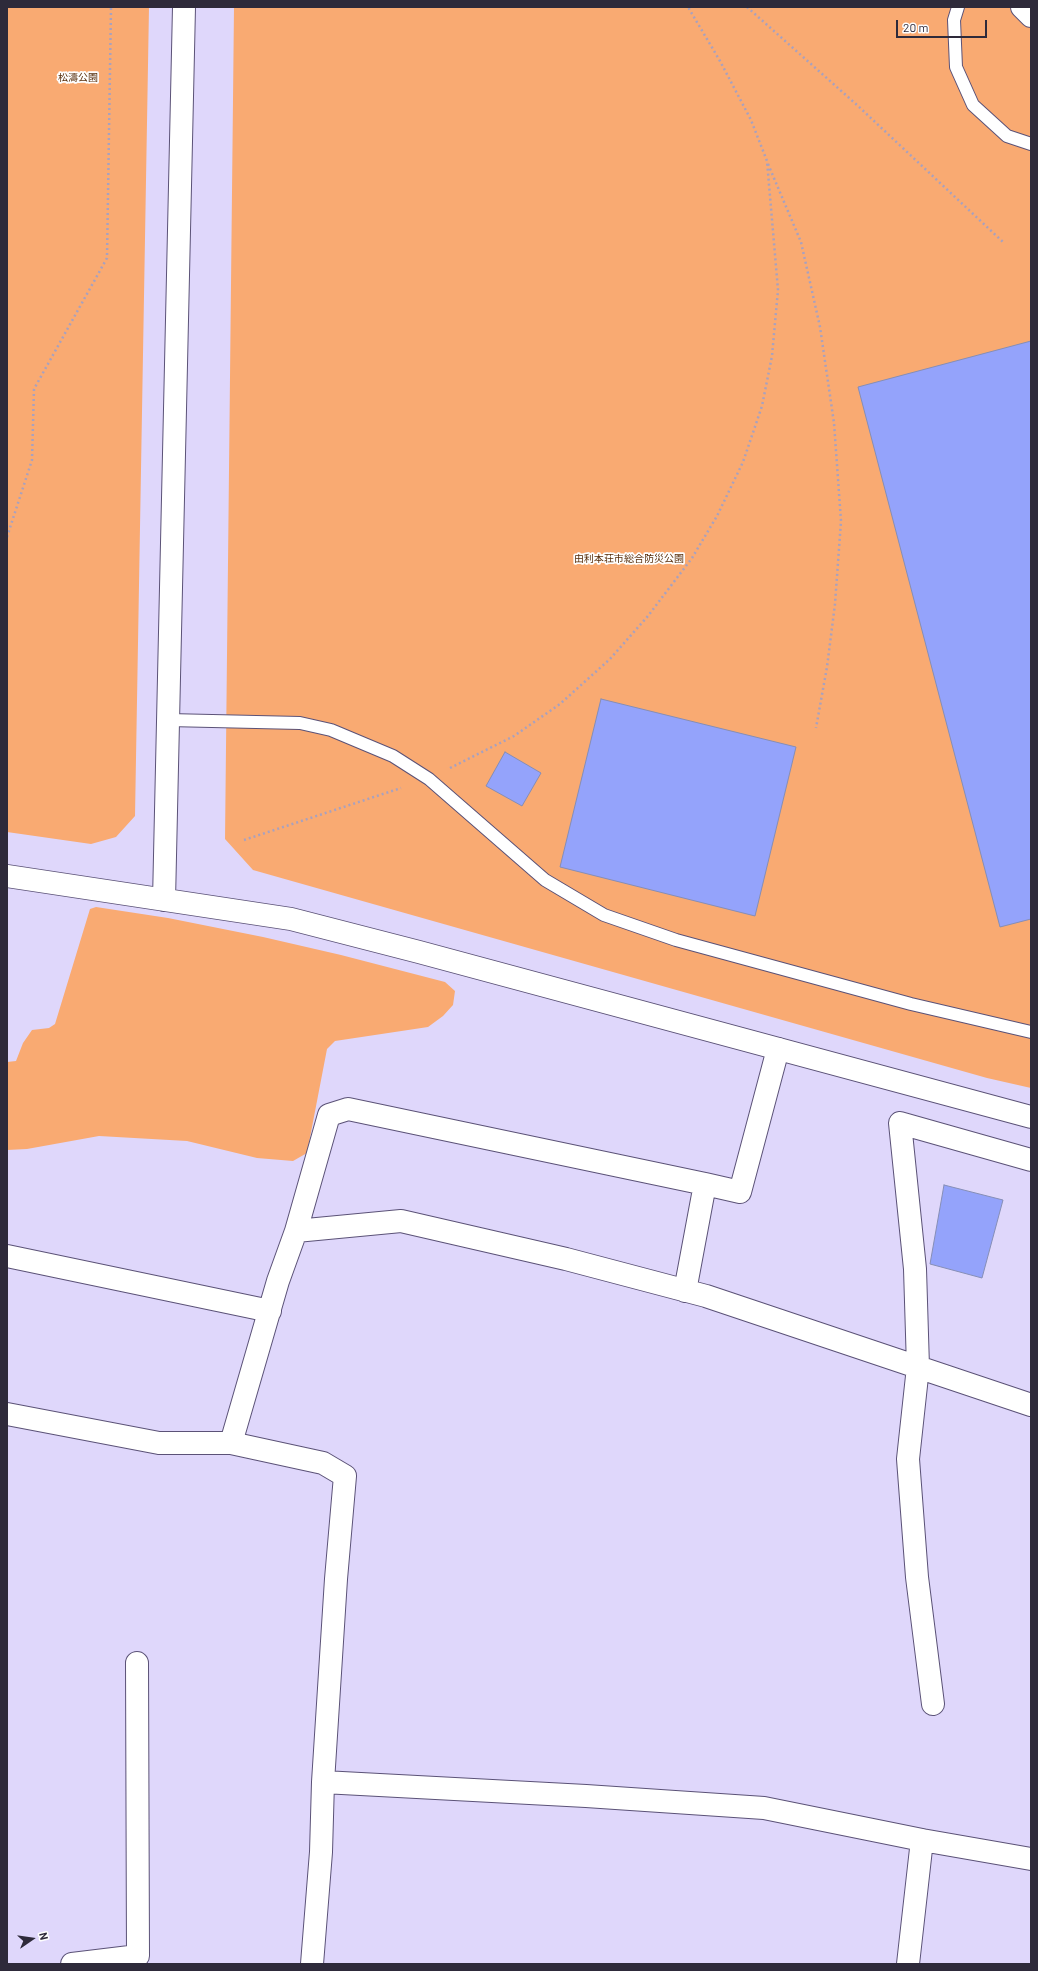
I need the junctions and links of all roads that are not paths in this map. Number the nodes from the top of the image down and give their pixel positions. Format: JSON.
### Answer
{"nodes":[{"id":1,"x":184,"y":7,"type":"edge"},
{"id":2,"x":958,"y":7,"type":"edge"},
{"id":3,"x":1022,"y":7,"type":"edge"},
{"id":4,"x":1031,"y":16,"type":"edge"},
{"id":5,"x":1031,"y":144,"type":"edge"},
{"id":6,"x":168,"y":720,"type":"junction"},
{"id":7,"x":7,"y":876,"type":"edge"},
{"id":8,"x":164,"y":900,"type":"junction"},
{"id":9,"x":1031,"y":1032,"type":"edge"},
{"id":10,"x":778,"y":1049,"type":"junction"},
{"id":11,"x":1031,"y":1117,"type":"edge"},
{"id":12,"x":1031,"y":1160,"type":"edge"},
{"id":13,"x":705,"y":1184,"type":"junction"},
{"id":14,"x":296,"y":1231,"type":"junction"},
{"id":15,"x":7,"y":1256,"type":"edge"},
{"id":16,"x":685,"y":1291,"type":"junction"},
{"id":17,"x":270,"y":1310,"type":"junction"},
{"id":18,"x":918,"y":1367,"type":"junction"},
{"id":19,"x":1031,"y":1405,"type":"edge"},
{"id":20,"x":7,"y":1414,"type":"edge"},
{"id":21,"x":231,"y":1443,"type":"junction"},
{"id":22,"x":137,"y":1663,"type":"dead end"},
{"id":23,"x":933,"y":1704,"type":"dead end"},
{"id":24,"x":323,"y":1782,"type":"junction"},
{"id":25,"x":922,"y":1840,"type":"junction"},
{"id":26,"x":1031,"y":1859,"type":"edge"},
{"id":27,"x":72,"y":1964,"type":"edge"},
{"id":28,"x":312,"y":1964,"type":"edge"},
{"id":29,"x":908,"y":1964,"type":"edge"}],
"edges":[{"from":1,"to":6,"type":"street"},
{"from":2,"to":5,"type":"lane"},
{"from":3,"to":4,"type":"street"},
{"from":6,"to":8,"type":"street"},
{"from":6,"to":9,"type":"lane"},
{"from":7,"to":8,"type":"street"},
{"from":8,"to":10,"type":"street"},
{"from":10,"to":11,"type":"street"},
{"from":10,"to":13,"type":"street"},
{"from":12,"to":18,"type":"street"},
{"from":13,"to":14,"type":"street"},
{"from":13,"to":16,"type":"street"},
{"from":14,"to":16,"type":"street"},
{"from":14,"to":17,"type":"street"},
{"from":15,"to":17,"type":"street"},
{"from":16,"to":18,"type":"street"},
{"from":17,"to":21,"type":"street"},
{"from":18,"to":19,"type":"street"},
{"from":18,"to":23,"type":"street"},
{"from":20,"to":21,"type":"street"},
{"from":21,"to":24,"type":"street"},
{"from":22,"to":27,"type":"street"},
{"from":24,"to":25,"type":"street"},
{"from":24,"to":28,"type":"street"},
{"from":25,"to":26,"type":"street"},
{"from":25,"to":29,"type":"street"}]}
